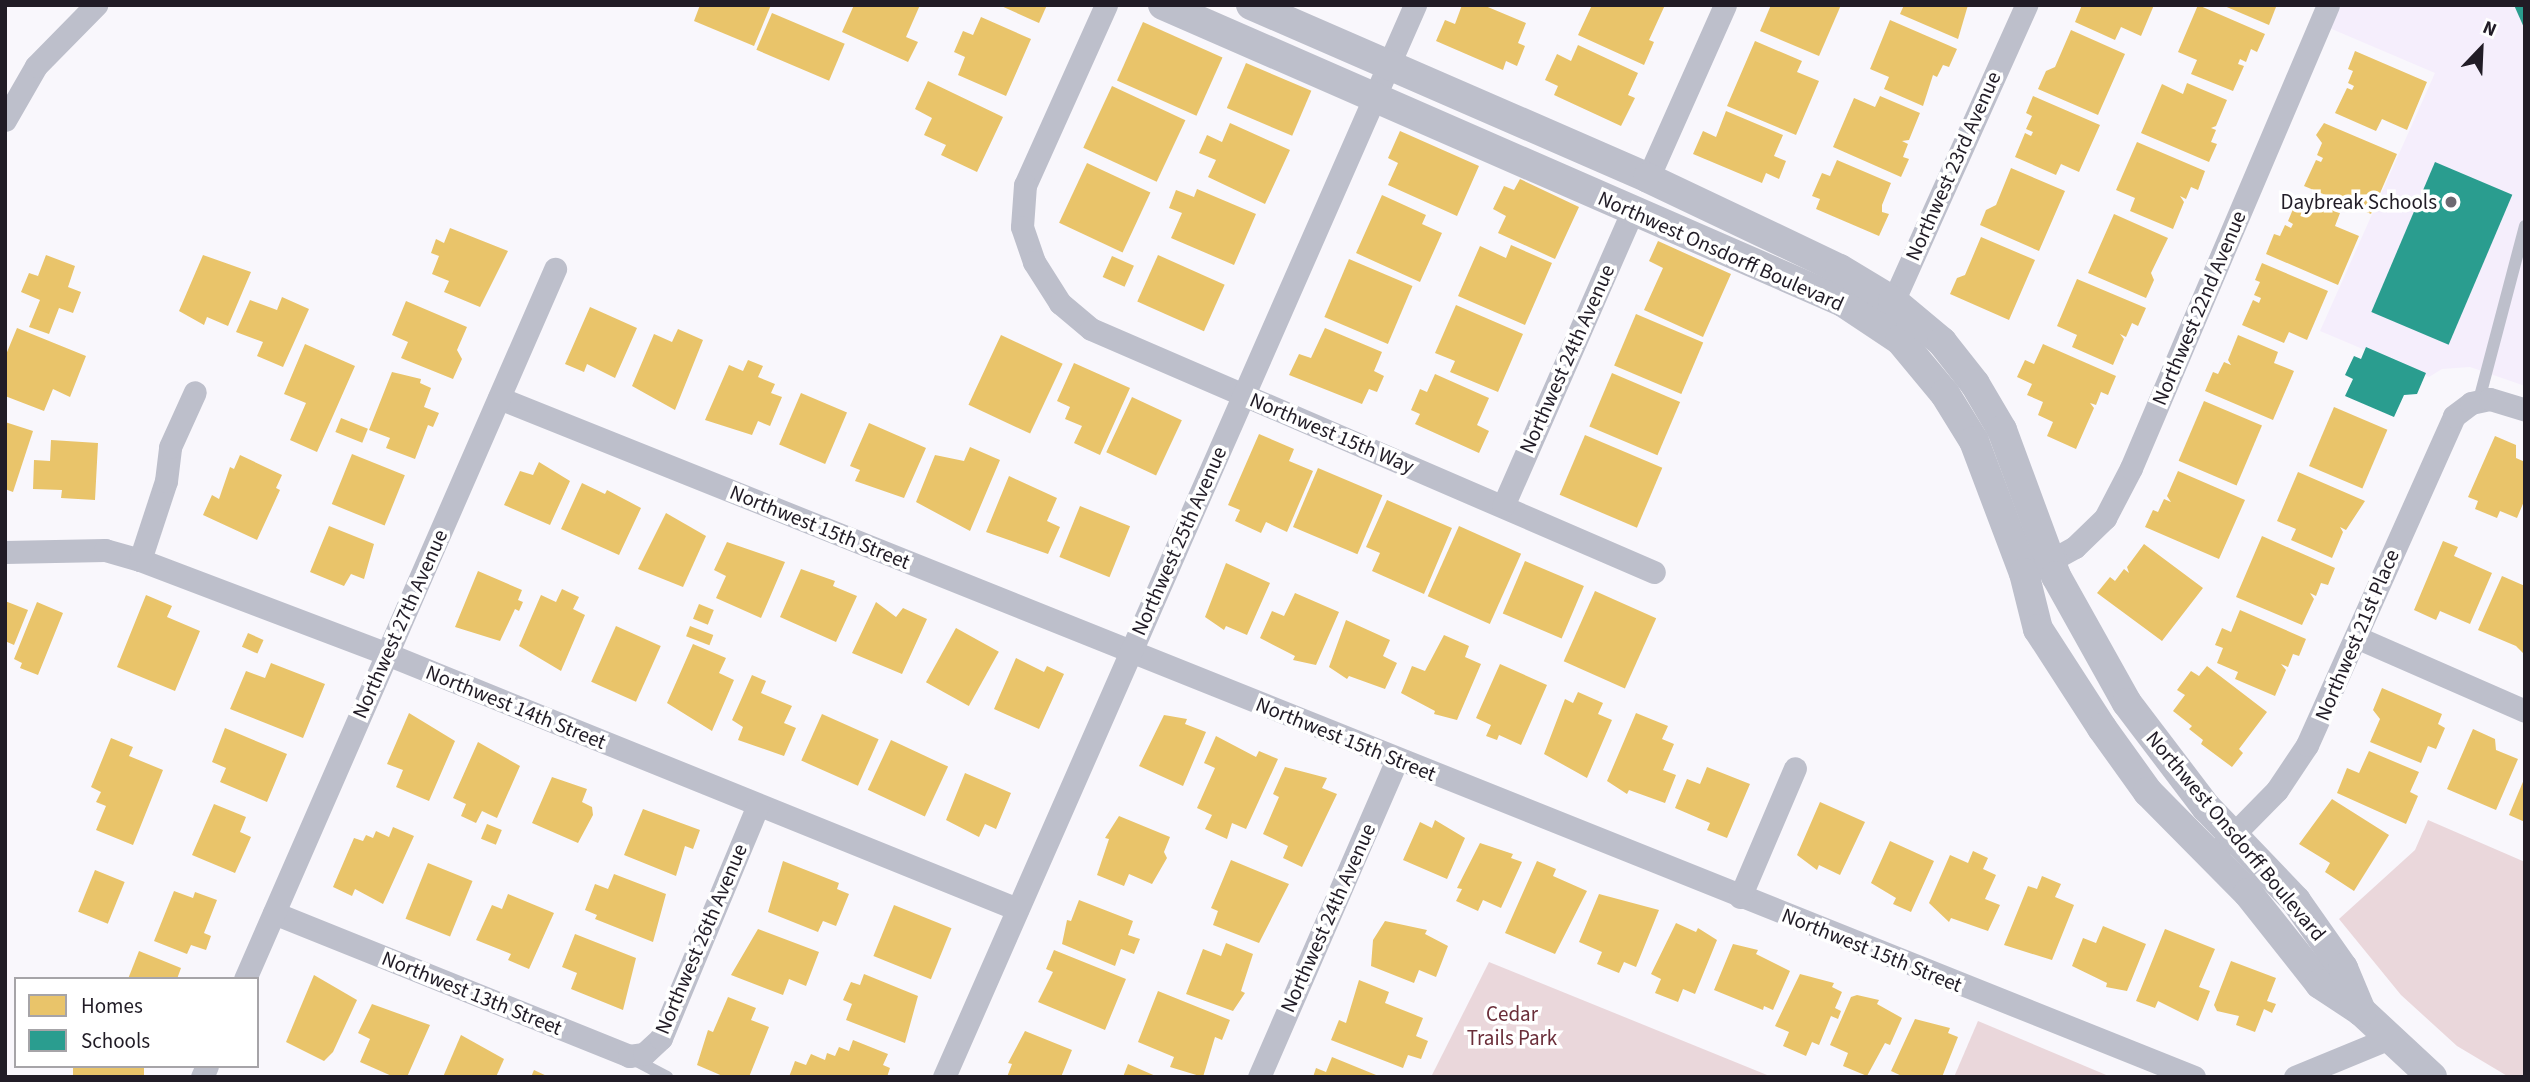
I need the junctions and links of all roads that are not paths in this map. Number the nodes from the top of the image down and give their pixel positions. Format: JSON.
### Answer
{"nodes":[{"id":1,"x":96,"y":5,"type":"edge"},
{"id":2,"x":1106,"y":5,"type":"edge"},
{"id":3,"x":1163,"y":5,"type":"edge"},
{"id":4,"x":1251,"y":5,"type":"edge"},
{"id":5,"x":1415,"y":5,"type":"edge"},
{"id":6,"x":1724,"y":5,"type":"edge"},
{"id":7,"x":2026,"y":5,"type":"edge"},
{"id":8,"x":2328,"y":5,"type":"edge"},
{"id":9,"x":71,"y":12,"type":"edge"},
{"id":10,"x":1388,"y":65,"type":"junction"},
{"id":11,"x":1374,"y":98,"type":"junction"},
{"id":12,"x":5,"y":120,"type":"edge"},
{"id":13,"x":1648,"y":178,"type":"junction"},
{"id":14,"x":1632,"y":212,"type":"junction"},
{"id":15,"x":2525,"y":226,"type":"edge"},
{"id":16,"x":555,"y":269,"type":"dead end"},
{"id":17,"x":1893,"y":301,"type":"junction"},
{"id":18,"x":1881,"y":328,"type":"junction"},
{"id":19,"x":195,"y":392,"type":"dead end"},
{"id":20,"x":1244,"y":395,"type":"junction"},
{"id":21,"x":499,"y":398,"type":"junction"},
{"id":22,"x":2479,"y":400,"type":"junction"},
{"id":23,"x":2525,"y":410,"type":"edge"},
{"id":24,"x":1503,"y":506,"type":"junction"},
{"id":25,"x":5,"y":552,"type":"edge"},
{"id":26,"x":140,"y":560,"type":"junction"},
{"id":27,"x":2037,"y":568,"type":"junction"},
{"id":28,"x":1654,"y":572,"type":"dead end"},
{"id":29,"x":2356,"y":637,"type":"junction"},
{"id":30,"x":1131,"y":652,"type":"junction"},
{"id":31,"x":387,"y":654,"type":"junction"},
{"id":32,"x":2525,"y":710,"type":"edge"},
{"id":33,"x":1397,"y":759,"type":"junction"},
{"id":34,"x":1795,"y":768,"type":"dead end"},
{"id":35,"x":758,"y":804,"type":"junction"},
{"id":36,"x":2234,"y":834,"type":"junction"},
{"id":37,"x":2211,"y":857,"type":"junction"},
{"id":38,"x":1740,"y":897,"type":"junction"},
{"id":39,"x":1017,"y":909,"type":"junction"},
{"id":40,"x":274,"y":913,"type":"junction"},
{"id":41,"x":246,"y":977,"type":"edge"},
{"id":42,"x":2361,"y":1011,"type":"junction"},
{"id":43,"x":2387,"y":1039,"type":"junction"},
{"id":44,"x":629,"y":1056,"type":"junction"},
{"id":45,"x":2187,"y":1076,"type":"edge"},
{"id":46,"x":667,"y":1077,"type":"edge"},
{"id":47,"x":944,"y":1077,"type":"edge"},
{"id":48,"x":1259,"y":1077,"type":"edge"},
{"id":49,"x":2295,"y":1077,"type":"edge"},
{"id":50,"x":2432,"y":1077,"type":"edge"}],
"edges":[{"from":1,"to":9,"type":"street"},
{"from":2,"to":20,"type":"street","name":"Northwest 15th Way"},
{"from":3,"to":11,"type":"street","name":"Northwest Onsdorff Boulevard"},
{"from":4,"to":10,"type":"street","name":"Northwest Onsdorff Boulevard"},
{"from":5,"to":10,"type":"street","name":"Northwest 25th Avenue"},
{"from":6,"to":13,"type":"street"},
{"from":7,"to":17,"type":"street","name":"Northwest 23rd Avenue"},
{"from":8,"to":27,"type":"street","name":"Northwest 22nd Avenue"},
{"from":9,"to":12,"type":"street"},
{"from":10,"to":11,"type":"street","name":"Northwest 25th Avenue"},
{"from":10,"to":13,"type":"street","name":"Northwest Onsdorff Boulevard"},
{"from":11,"to":14,"type":"street","name":"Northwest Onsdorff Boulevard"},
{"from":11,"to":20,"type":"street","name":"Northwest 25th Avenue"},
{"from":13,"to":17,"type":"street","name":"Northwest Onsdorff Boulevard"},
{"from":14,"to":18,"type":"street","name":"Northwest Onsdorff Boulevard"},
{"from":14,"to":24,"type":"street","name":"Northwest 24th Avenue"},
{"from":15,"to":22,"type":"lane"},
{"from":16,"to":21,"type":"street","name":"Northwest 27th Avenue"},
{"from":17,"to":18,"type":"street","name":"Northwest 23rd Avenue"},
{"from":17,"to":27,"type":"street","name":"Northwest Onsdorff Boulevard"},
{"from":18,"to":27,"type":"street","name":"Northwest Onsdorff Boulevard"},
{"from":19,"to":26,"type":"street"},
{"from":20,"to":24,"type":"street","name":"Northwest 15th Way"},
{"from":20,"to":30,"type":"street","name":"Northwest 25th Avenue"},
{"from":21,"to":30,"type":"street","name":"Northwest 15th Street"},
{"from":21,"to":31,"type":"street","name":"Northwest 27th Avenue"},
{"from":22,"to":23,"type":"street"},
{"from":22,"to":29,"type":"street","name":"Northwest 21st Place"},
{"from":24,"to":28,"type":"street","name":"Northwest 15th Way"},
{"from":25,"to":26,"type":"street","name":"Northwest 14th Street"},
{"from":26,"to":31,"type":"street","name":"Northwest 14th Street"},
{"from":27,"to":36,"type":"street","name":"Northwest Onsdorff Boulevard"},
{"from":27,"to":37,"type":"street","name":"Northwest Onsdorff Boulevard"},
{"from":29,"to":32,"type":"street"},
{"from":29,"to":36,"type":"street","name":"Northwest 21st Place"},
{"from":30,"to":33,"type":"street","name":"Northwest 15th Street"},
{"from":30,"to":39,"type":"street","name":"Northwest 25th Avenue"},
{"from":31,"to":35,"type":"street","name":"Northwest 14th Street"},
{"from":31,"to":40,"type":"street","name":"Northwest 27th Avenue"},
{"from":33,"to":38,"type":"street","name":"Northwest 15th Street"},
{"from":33,"to":48,"type":"street","name":"Northwest 24th Avenue"},
{"from":34,"to":38,"type":"street"},
{"from":35,"to":39,"type":"street","name":"Northwest 14th Street"},
{"from":35,"to":44,"type":"street","name":"Northwest 26th Avenue"},
{"from":36,"to":37,"type":"street","name":"Northwest 21st Place"},
{"from":36,"to":42,"type":"street","name":"Northwest Onsdorff Boulevard"},
{"from":37,"to":42,"type":"street","name":"Northwest Onsdorff Boulevard"},
{"from":38,"to":45,"type":"street","name":"Northwest 15th Street"},
{"from":39,"to":47,"type":"street","name":"Northwest 25th Avenue"},
{"from":40,"to":41,"type":"street","name":"Northwest 27th Avenue"},
{"from":40,"to":44,"type":"street","name":"Northwest 13th Street"},
{"from":42,"to":43,"type":"street","name":"Northwest Onsdorff Boulevard"},
{"from":43,"to":49,"type":"street"},
{"from":43,"to":50,"type":"street","name":"Northwest Onsdorff Boulevard"},
{"from":44,"to":46,"type":"lane","name":"Northwest 13th Street"}]}
